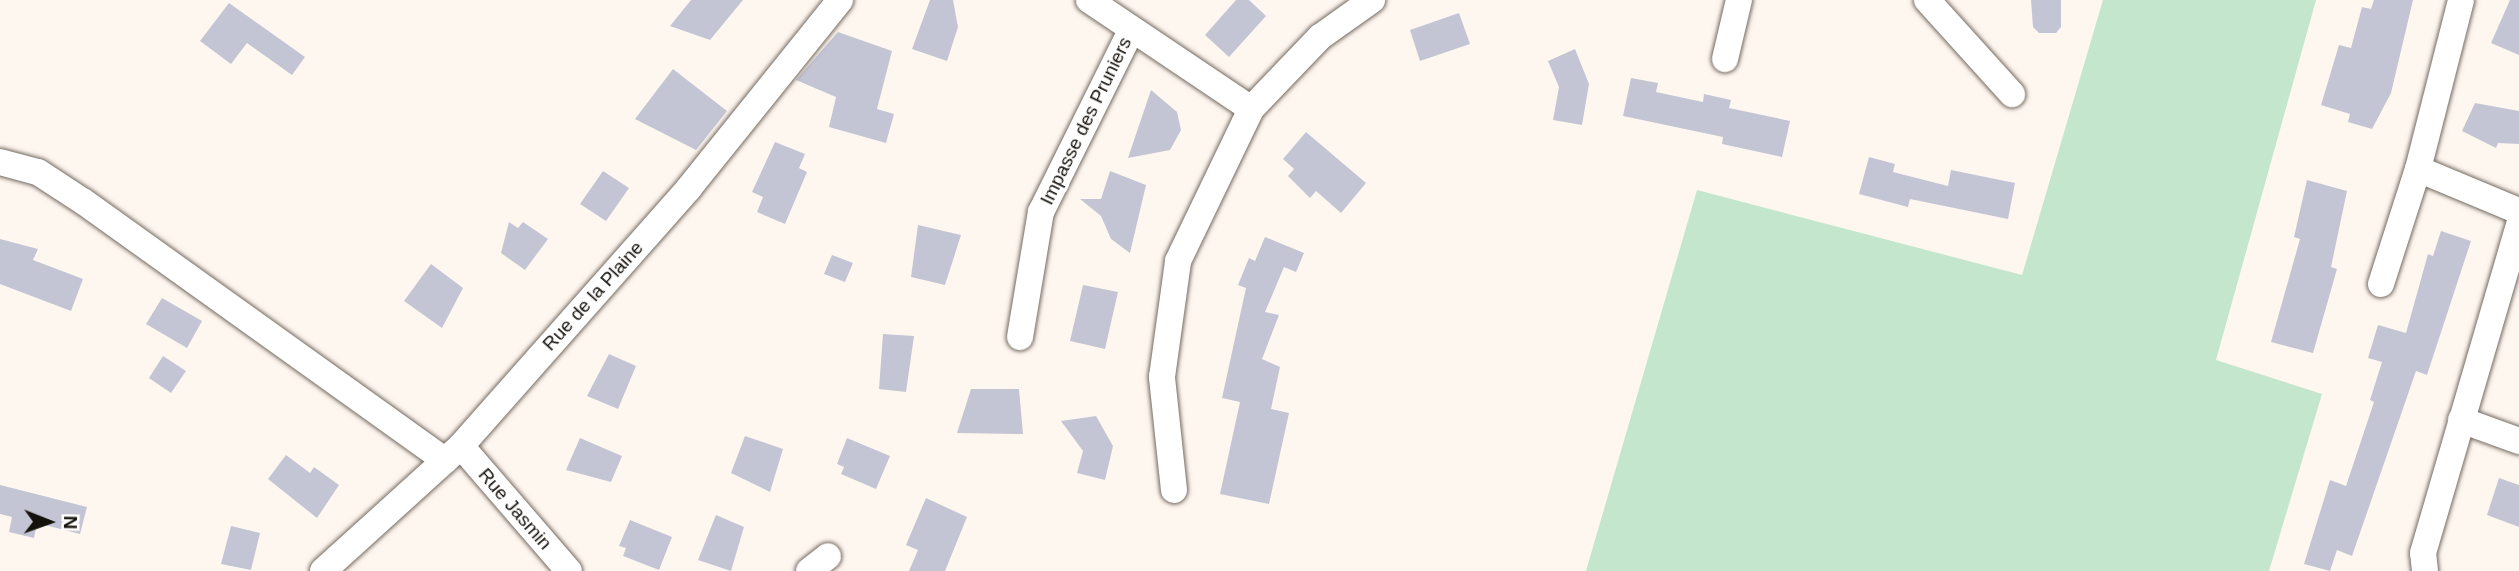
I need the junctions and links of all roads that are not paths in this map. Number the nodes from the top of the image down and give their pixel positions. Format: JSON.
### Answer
{"nodes":[{"id":1,"x":840,"y":0,"type":"edge"},
{"id":2,"x":1089,"y":0,"type":"edge"},
{"id":3,"x":1372,"y":0,"type":"edge"},
{"id":4,"x":1739,"y":0,"type":"edge"},
{"id":5,"x":1927,"y":0,"type":"edge"},
{"id":6,"x":2461,"y":0,"type":"edge"},
{"id":7,"x":1132,"y":29,"type":"junction"},
{"id":8,"x":1725,"y":59,"type":"dead end"},
{"id":9,"x":2012,"y":94,"type":"dead end"},
{"id":10,"x":1251,"y":109,"type":"junction"},
{"id":11,"x":0,"y":163,"type":"edge"},
{"id":12,"x":2418,"y":169,"type":"junction"},
{"id":13,"x":2519,"y":211,"type":"edge"},
{"id":14,"x":2519,"y":223,"type":"edge"},
{"id":15,"x":2381,"y":284,"type":"dead end"},
{"id":16,"x":1020,"y":337,"type":"dead end"},
{"id":17,"x":2461,"y":420,"type":"junction"},
{"id":18,"x":2519,"y":441,"type":"edge"},
{"id":19,"x":453,"y":453,"type":"junction"},
{"id":20,"x":1174,"y":490,"type":"dead end"},
{"id":21,"x":323,"y":571,"type":"edge"},
{"id":22,"x":569,"y":571,"type":"edge"},
{"id":23,"x":2425,"y":571,"type":"edge"}],
"edges":[{"from":1,"to":19,"type":"street","name":"Rue de la Plaine"},
{"from":2,"to":7,"type":"street"},
{"from":3,"to":10,"type":"street"},
{"from":4,"to":8,"type":"street"},
{"from":5,"to":9,"type":"street"},
{"from":6,"to":12,"type":"street"},
{"from":7,"to":10,"type":"street"},
{"from":7,"to":16,"type":"street","name":"Impasse des Pruniers"},
{"from":10,"to":20,"type":"street"},
{"from":11,"to":19,"type":"street","name":"Rue Jasmin"},
{"from":12,"to":13,"type":"street"},
{"from":12,"to":15,"type":"street"},
{"from":14,"to":17,"type":"street"},
{"from":17,"to":18,"type":"street"},
{"from":17,"to":23,"type":"street"},
{"from":19,"to":21,"type":"street","name":"Rue de la Plaine"},
{"from":19,"to":22,"type":"street","name":"Rue Jasmin"}]}
